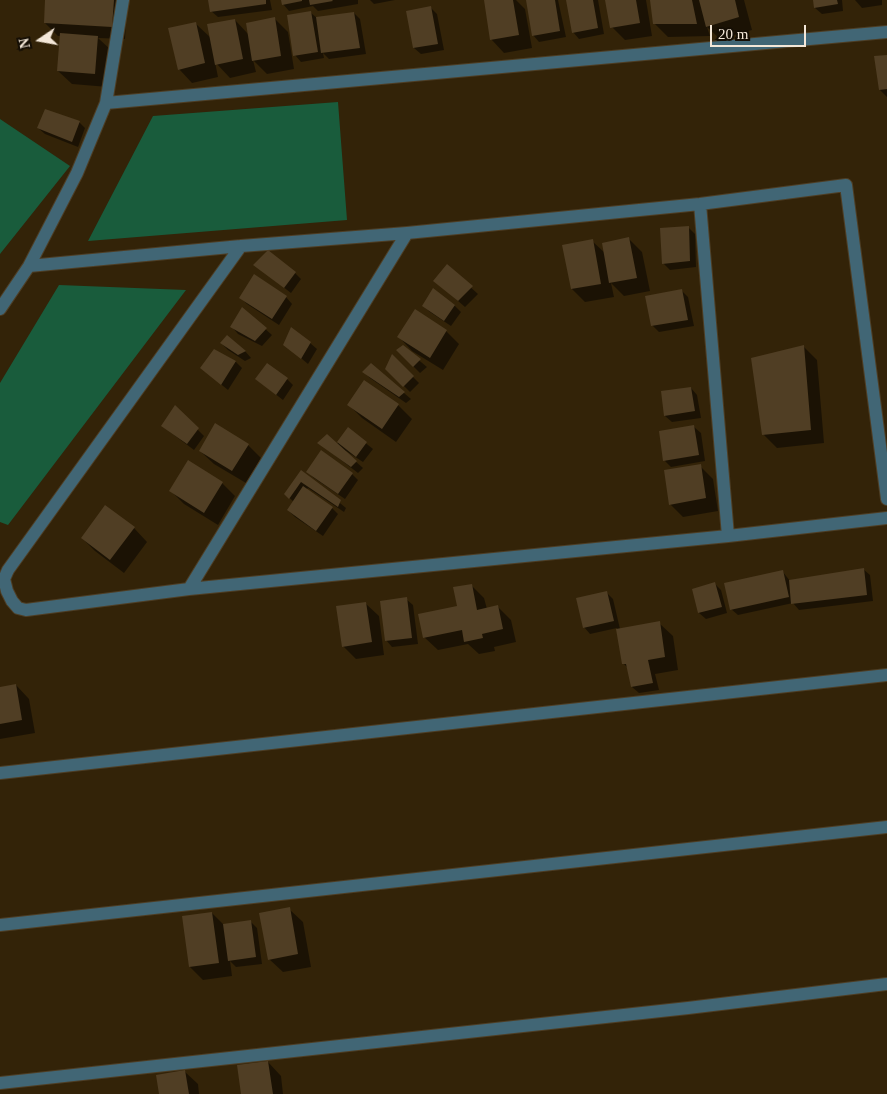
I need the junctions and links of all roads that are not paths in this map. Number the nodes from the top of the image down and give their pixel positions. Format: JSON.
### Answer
{"nodes":[{"id":1,"x":123,"y":0,"type":"edge"},
{"id":2,"x":887,"y":32,"type":"edge"},
{"id":3,"x":106,"y":103,"type":"junction"},
{"id":4,"x":700,"y":204,"type":"junction"},
{"id":5,"x":407,"y":232,"type":"junction"},
{"id":6,"x":241,"y":246,"type":"junction"},
{"id":7,"x":29,"y":266,"type":"junction"},
{"id":8,"x":0,"y":309,"type":"edge"},
{"id":9,"x":887,"y":499,"type":"edge"},
{"id":10,"x":887,"y":518,"type":"edge"},
{"id":11,"x":728,"y":536,"type":"junction"},
{"id":12,"x":189,"y":588,"type":"junction"},
{"id":13,"x":887,"y":675,"type":"edge"},
{"id":14,"x":0,"y":773,"type":"edge"},
{"id":15,"x":887,"y":828,"type":"edge"},
{"id":16,"x":0,"y":925,"type":"edge"},
{"id":17,"x":887,"y":984,"type":"edge"},
{"id":18,"x":0,"y":1083,"type":"edge"}],
"edges":[{"from":1,"to":3,"type":"street"},
{"from":2,"to":3,"type":"street"},
{"from":3,"to":7,"type":"street"},
{"from":4,"to":5,"type":"street"},
{"from":4,"to":9,"type":"street"},
{"from":4,"to":11,"type":"street"},
{"from":5,"to":6,"type":"street"},
{"from":5,"to":12,"type":"street"},
{"from":6,"to":7,"type":"street"},
{"from":6,"to":12,"type":"street"},
{"from":7,"to":8,"type":"street"},
{"from":10,"to":11,"type":"street"},
{"from":11,"to":12,"type":"street"},
{"from":13,"to":14,"type":"street"},
{"from":15,"to":16,"type":"street"},
{"from":17,"to":18,"type":"street"}]}
